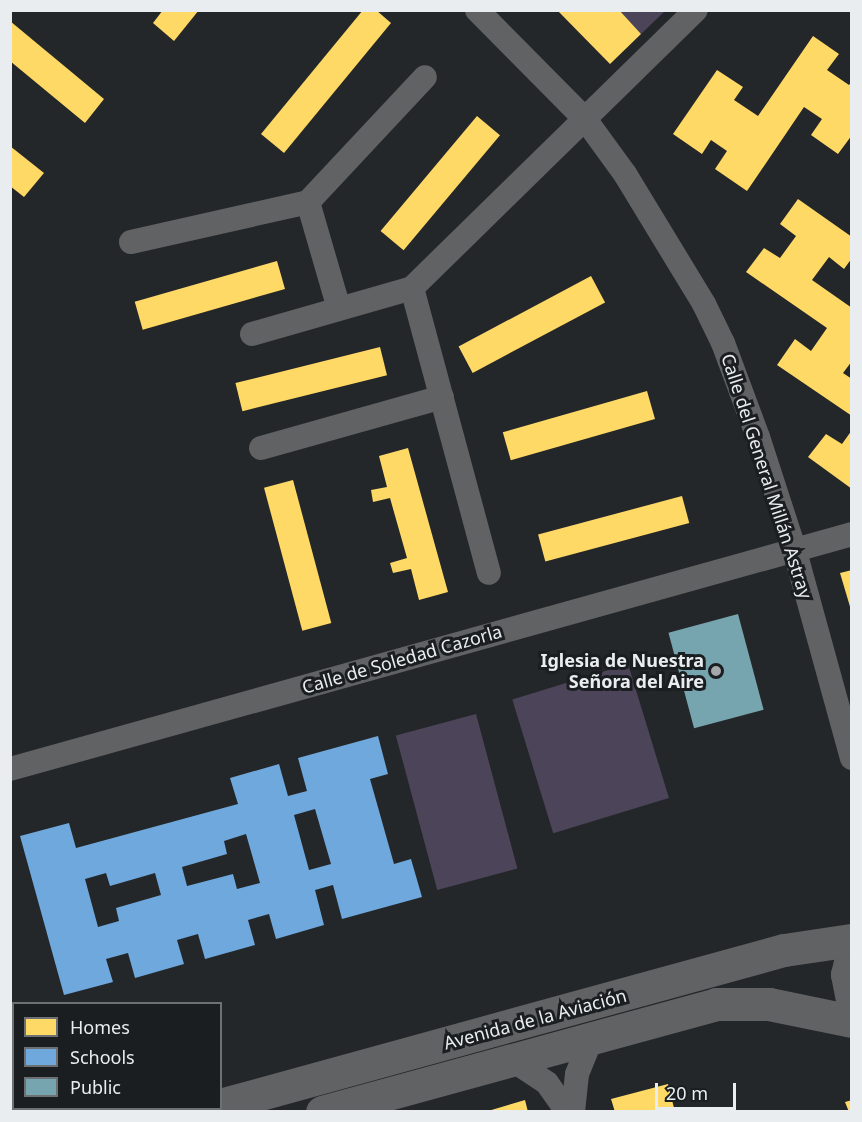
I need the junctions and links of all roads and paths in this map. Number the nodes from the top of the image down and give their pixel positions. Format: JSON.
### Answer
{"nodes":[{"id":1,"x":477,"y":10,"type":"edge"},
{"id":2,"x":696,"y":10,"type":"edge"},
{"id":3,"x":425,"y":77,"type":"dead end"},
{"id":4,"x":585,"y":119,"type":"junction"},
{"id":5,"x":308,"y":202,"type":"junction"},
{"id":6,"x":131,"y":242,"type":"dead end"},
{"id":7,"x":412,"y":288,"type":"junction"},
{"id":8,"x":339,"y":309,"type":"junction"},
{"id":9,"x":252,"y":334,"type":"dead end"},
{"id":10,"x":442,"y":397,"type":"junction"},
{"id":11,"x":261,"y":448,"type":"dead end"},
{"id":12,"x":852,"y":534,"type":"edge"},
{"id":13,"x":794,"y":548,"type":"junction"},
{"id":14,"x":489,"y":573,"type":"dead end"},
{"id":15,"x":852,"y":758,"type":"edge"},
{"id":16,"x":10,"y":769,"type":"edge"},
{"id":17,"x":852,"y":940,"type":"edge"},
{"id":18,"x":852,"y":953,"type":"edge"},
{"id":19,"x":852,"y":999,"type":"edge"},
{"id":20,"x":852,"y":1021,"type":"edge"},
{"id":21,"x":592,"y":1037,"type":"junction"},
{"id":22,"x":511,"y":1059,"type":"junction"},
{"id":23,"x":222,"y":1104,"type":"edge"},
{"id":24,"x":322,"y":1112,"type":"edge"},
{"id":25,"x":567,"y":1112,"type":"edge"},
{"id":26,"x":573,"y":1112,"type":"edge"}],
"edges":[{"from":1,"to":4,"type":"street","name":"Calle del General Millán Astray"},
{"from":2,"to":4,"type":"street"},
{"from":3,"to":5,"type":"street"},
{"from":4,"to":7,"type":"street"},
{"from":4,"to":13,"type":"street","name":"Calle del General Millán Astray"},
{"from":5,"to":6,"type":"street"},
{"from":5,"to":8,"type":"street"},
{"from":7,"to":8,"type":"street"},
{"from":7,"to":10,"type":"street"},
{"from":8,"to":9,"type":"street"},
{"from":10,"to":11,"type":"street"},
{"from":10,"to":14,"type":"street"},
{"from":12,"to":13,"type":"street","name":"Calle de Soledad Cazorla"},
{"from":13,"to":15,"type":"street","name":"Calle del General Millán Astray"},
{"from":13,"to":16,"type":"street","name":"Calle de Soledad Cazorla"},
{"from":17,"to":23,"type":"main road","name":"Avenida de la Aviación"},
{"from":18,"to":19,"type":"main road"},
{"from":20,"to":21,"type":"main road","name":"Avenida de la Aviación"},
{"from":21,"to":22,"type":"main road","name":"Avenida de la Aviación"},
{"from":21,"to":26,"type":"street"},
{"from":22,"to":24,"type":"main road","name":"Avenida de la Aviación"},
{"from":22,"to":25,"type":"street"}]}
